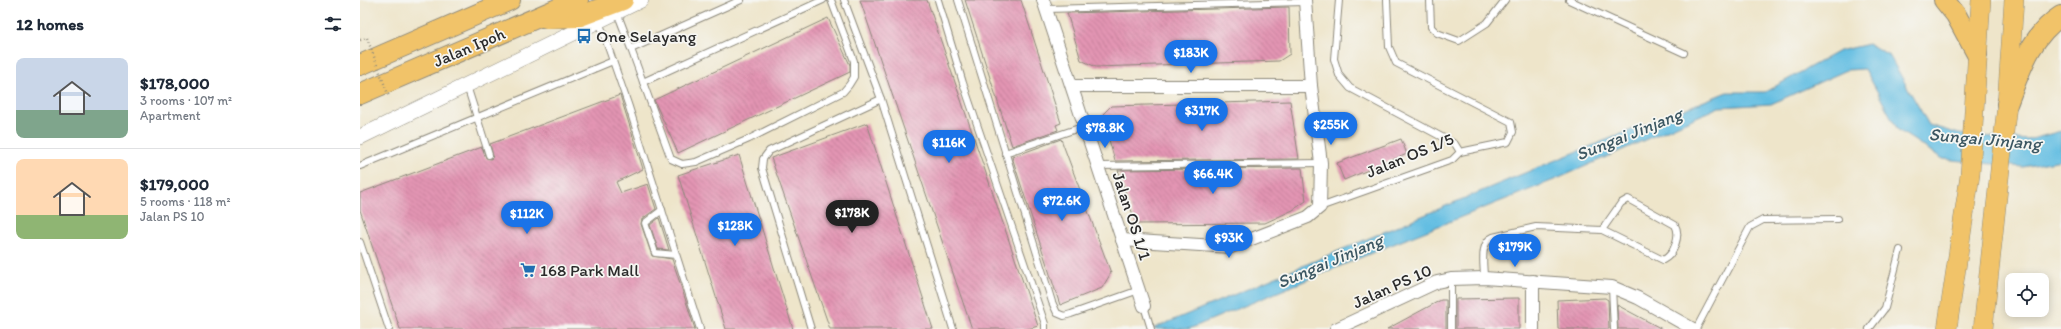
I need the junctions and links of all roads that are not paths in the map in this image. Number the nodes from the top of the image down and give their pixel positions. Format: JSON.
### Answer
{"nodes":[{"id":1,"x":510,"y":0,"type":"edge"},
{"id":2,"x":578,"y":0,"type":"edge"},
{"id":3,"x":641,"y":0,"type":"edge"},
{"id":4,"x":741,"y":0,"type":"edge"},
{"id":5,"x":823,"y":0,"type":"edge"},
{"id":6,"x":831,"y":0,"type":"edge"},
{"id":7,"x":844,"y":0,"type":"edge"},
{"id":8,"x":938,"y":0,"type":"edge"},
{"id":9,"x":958,"y":0,"type":"edge"},
{"id":10,"x":1339,"y":0,"type":"edge"},
{"id":11,"x":1387,"y":0,"type":"edge"},
{"id":12,"x":1430,"y":0,"type":"edge"},
{"id":13,"x":1505,"y":0,"type":"edge"},
{"id":14,"x":1570,"y":0,"type":"edge"},
{"id":15,"x":1944,"y":0,"type":"edge"},
{"id":16,"x":1981,"y":0,"type":"edge"},
{"id":17,"x":2014,"y":0,"type":"edge"},
{"id":18,"x":1306,"y":1,"type":"edge"},
{"id":19,"x":1045,"y":4,"type":"edge"},
{"id":20,"x":620,"y":6,"type":"edge"},
{"id":21,"x":2061,"y":16,"type":"edge"},
{"id":22,"x":536,"y":18,"type":"junction"},
{"id":23,"x":598,"y":21,"type":"junction"},
{"id":24,"x":631,"y":49,"type":"junction"},
{"id":25,"x":1684,"y":53,"type":"dead end"},
{"id":26,"x":1977,"y":54,"type":"junction"},
{"id":27,"x":613,"y":62,"type":"junction"},
{"id":28,"x":360,"y":65,"type":"edge"},
{"id":29,"x":643,"y":82,"type":"junction"},
{"id":30,"x":466,"y":85,"type":"junction"},
{"id":31,"x":1072,"y":86,"type":"junction"},
{"id":32,"x":1311,"y":86,"type":"junction"},
{"id":33,"x":360,"y":94,"type":"edge"},
{"id":34,"x":881,"y":99,"type":"junction"},
{"id":35,"x":2007,"y":104,"type":"junction"},
{"id":36,"x":477,"y":116,"type":"junction"},
{"id":37,"x":399,"y":118,"type":"junction"},
{"id":38,"x":1085,"y":126,"type":"junction"},
{"id":39,"x":360,"y":127,"type":"edge"},
{"id":40,"x":360,"y":137,"type":"edge"},
{"id":41,"x":1460,"y":152,"type":"junction"},
{"id":42,"x":1005,"y":153,"type":"junction"},
{"id":43,"x":489,"y":154,"type":"dead end"},
{"id":44,"x":1321,"y":163,"type":"junction"},
{"id":45,"x":360,"y":166,"type":"edge"},
{"id":46,"x":1098,"y":166,"type":"junction"},
{"id":47,"x":1320,"y":207,"type":"junction"},
{"id":48,"x":662,"y":210,"type":"junction"},
{"id":49,"x":1838,"y":219,"type":"dead end"},
{"id":50,"x":1602,"y":230,"type":"junction"},
{"id":51,"x":1122,"y":240,"type":"junction"},
{"id":52,"x":360,"y":242,"type":"edge"},
{"id":53,"x":1900,"y":250,"type":"dead end"},
{"id":54,"x":676,"y":255,"type":"junction"},
{"id":55,"x":1484,"y":278,"type":"junction"},
{"id":56,"x":1451,"y":279,"type":"junction"},
{"id":57,"x":1533,"y":281,"type":"junction"},
{"id":58,"x":1612,"y":287,"type":"junction"},
{"id":59,"x":1139,"y":290,"type":"junction"},
{"id":60,"x":1144,"y":306,"type":"joint"},
{"id":61,"x":1365,"y":323,"type":"edge"},
{"id":62,"x":389,"y":329,"type":"edge"},
{"id":63,"x":700,"y":329,"type":"edge"},
{"id":64,"x":811,"y":329,"type":"edge"},
{"id":65,"x":953,"y":329,"type":"edge"},
{"id":66,"x":1045,"y":329,"type":"edge"},
{"id":67,"x":1151,"y":329,"type":"edge"},
{"id":68,"x":1336,"y":329,"type":"edge"},
{"id":69,"x":1451,"y":329,"type":"edge"},
{"id":70,"x":1533,"y":329,"type":"edge"},
{"id":71,"x":1614,"y":329,"type":"edge"},
{"id":72,"x":1693,"y":329,"type":"edge"},
{"id":73,"x":1696,"y":329,"type":"edge"},
{"id":74,"x":1869,"y":329,"type":"edge"},
{"id":75,"x":1947,"y":329,"type":"edge"},
{"id":76,"x":1983,"y":329,"type":"edge"}],
"edges":[{"from":1,"to":28,"type":"highway","name":"Jalan Ipoh"},
{"from":2,"to":22,"type":"highway","name":"Jalan Ipoh"},
{"from":3,"to":20,"type":"street"},
{"from":4,"to":24,"type":"lane"},
{"from":5,"to":29,"type":"lane"},
{"from":6,"to":29,"type":"lane"},
{"from":7,"to":34,"type":"lane"},
{"from":8,"to":66,"type":"lane"},
{"from":9,"to":42,"type":"lane"},
{"from":10,"to":41,"type":"lane"},
{"from":11,"to":41,"type":"lane","name":"Jalan OS 1/5"},
{"from":12,"to":13,"type":"lane"},
{"from":14,"to":25,"type":"lane"},
{"from":15,"to":26,"type":"highway"},
{"from":16,"to":26,"type":"main road"},
{"from":17,"to":35,"type":"main road"},
{"from":18,"to":19,"type":"lane"},
{"from":18,"to":32,"type":"street"},
{"from":19,"to":31,"type":"street","name":"Jalan OS 1/1"},
{"from":20,"to":22,"type":"highway"},
{"from":20,"to":23,"type":"street"},
{"from":20,"to":24,"type":"lane"},
{"from":21,"to":35,"type":"highway"},
{"from":22,"to":33,"type":"highway","name":"Jalan Ipoh"},
{"from":23,"to":27,"type":"lane"},
{"from":23,"to":30,"type":"street"},
{"from":24,"to":29,"type":"lane"},
{"from":26,"to":75,"type":"main road"},
{"from":27,"to":36,"type":"lane"},
{"from":27,"to":48,"type":"lane"},
{"from":30,"to":36,"type":"lane"},
{"from":30,"to":37,"type":"street"},
{"from":31,"to":32,"type":"street"},
{"from":31,"to":38,"type":"street","name":"Jalan OS 1/1"},
{"from":32,"to":44,"type":"street"},
{"from":34,"to":64,"type":"lane"},
{"from":34,"to":65,"type":"lane"},
{"from":35,"to":76,"type":"main road"},
{"from":36,"to":43,"type":"lane"},
{"from":36,"to":45,"type":"lane"},
{"from":37,"to":39,"type":"street"},
{"from":37,"to":40,"type":"street"},
{"from":38,"to":42,"type":"lane"},
{"from":38,"to":46,"type":"street","name":"Jalan OS 1/1"},
{"from":41,"to":47,"type":"lane","name":"Jalan OS 1/5"},
{"from":42,"to":59,"type":"lane"},
{"from":44,"to":46,"type":"lane"},
{"from":44,"to":47,"type":"street"},
{"from":46,"to":51,"type":"street","name":"Jalan OS 1/1"},
{"from":47,"to":51,"type":"street"},
{"from":48,"to":54,"type":"lane"},
{"from":48,"to":54,"type":"lane"},
{"from":49,"to":73,"type":"lane"},
{"from":50,"to":50,"type":"lane"},
{"from":50,"to":55,"type":"lane"},
{"from":51,"to":59,"type":"street","name":"Jalan OS 1/1"},
{"from":52,"to":62,"type":"lane"},
{"from":53,"to":74,"type":"lane"},
{"from":54,"to":63,"type":"lane"},
{"from":55,"to":56,"type":"street","name":"Jalan PS 10"},
{"from":55,"to":57,"type":"street","name":"Jalan PS 10"},
{"from":56,"to":61,"type":"street","name":"Jalan PS 10"},
{"from":56,"to":69,"type":"lane"},
{"from":57,"to":58,"type":"street","name":"Jalan PS 10"},
{"from":57,"to":70,"type":"street"},
{"from":58,"to":71,"type":"lane"},
{"from":58,"to":72,"type":"street","name":"Jalan PS 10"},
{"from":59,"to":60,"type":"street","name":"Jalan OS 1/1"},
{"from":60,"to":67,"type":"lane","name":"Jalan OS 1/1"},
{"from":61,"to":68,"type":"street","name":"Jalan PS 10"}]}
